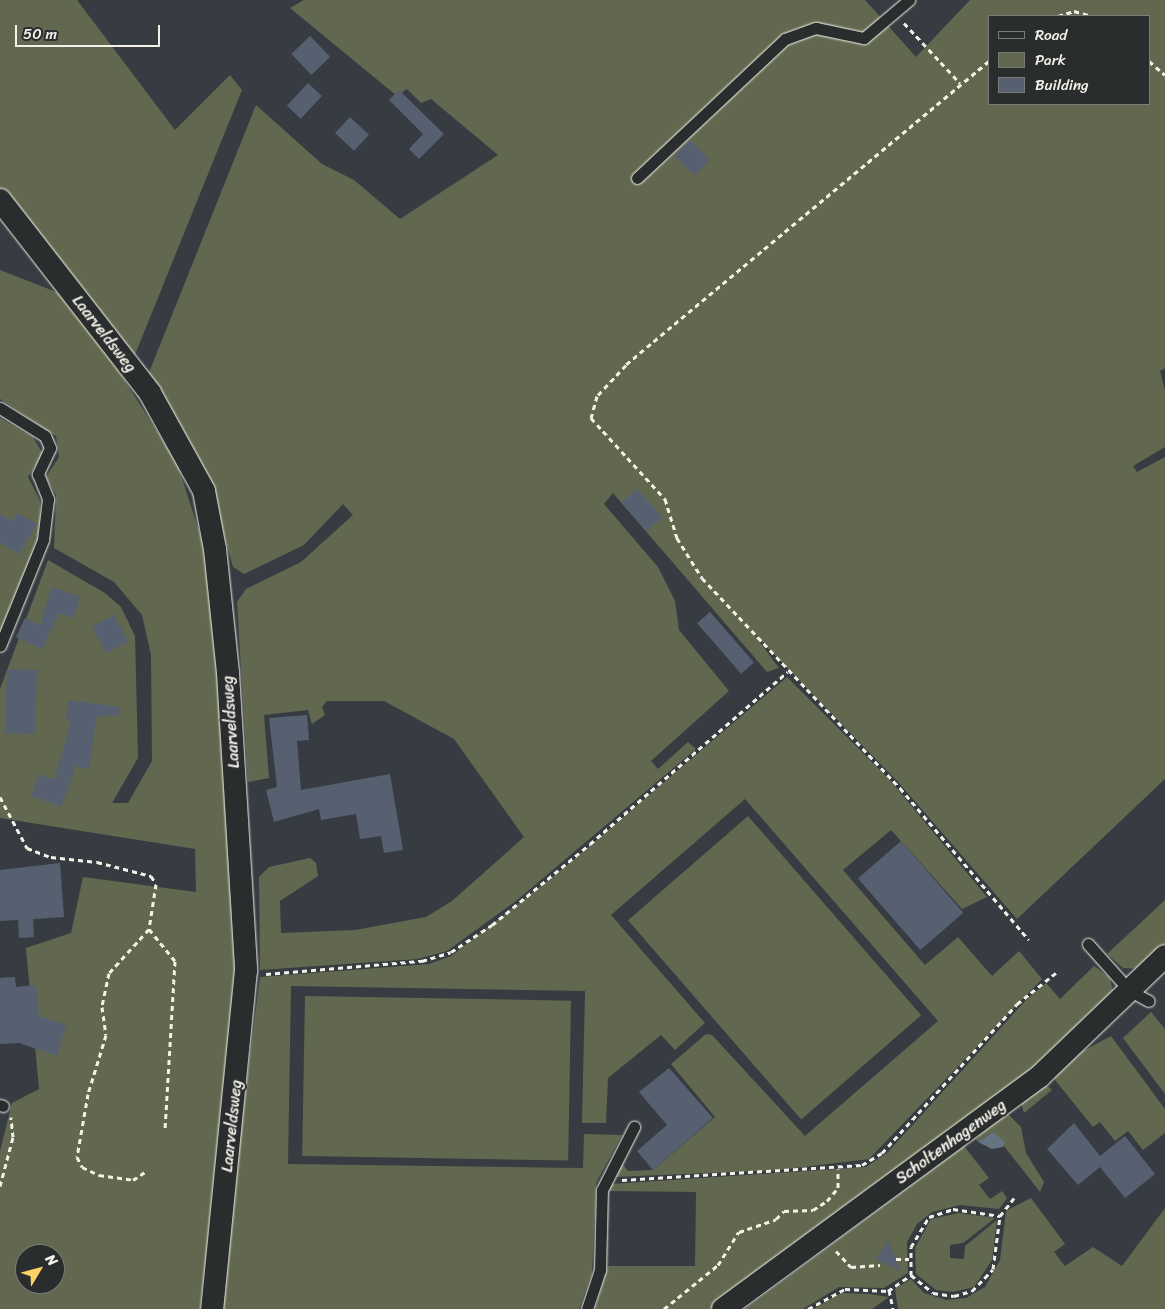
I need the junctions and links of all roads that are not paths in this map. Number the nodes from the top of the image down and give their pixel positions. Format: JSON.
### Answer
{"nodes":[{"id":1,"x":908,"y":0,"type":"edge"},
{"id":2,"x":637,"y":178,"type":"dead end"},
{"id":3,"x":0,"y":200,"type":"edge"},
{"id":4,"x":0,"y":408,"type":"edge"},
{"id":5,"x":0,"y":646,"type":"edge"},
{"id":6,"x":1088,"y":944,"type":"dead end"},
{"id":7,"x":1165,"y":956,"type":"edge"},
{"id":8,"x":1140,"y":996,"type":"junction"},
{"id":9,"x":634,"y":1126,"type":"dead end"},
{"id":10,"x":212,"y":1309,"type":"edge"},
{"id":11,"x":587,"y":1309,"type":"edge"},
{"id":12,"x":723,"y":1309,"type":"edge"}],
"edges":[{"from":1,"to":2,"type":"lane"},
{"from":3,"to":10,"type":"street","name":"Laarveldsweg"},
{"from":4,"to":5,"type":"lane"},
{"from":6,"to":8,"type":"lane"},
{"from":7,"to":8,"type":"street","name":"Scholtenhagenweg"},
{"from":8,"to":12,"type":"street","name":"Scholtenhagenweg"},
{"from":9,"to":11,"type":"lane"}]}
